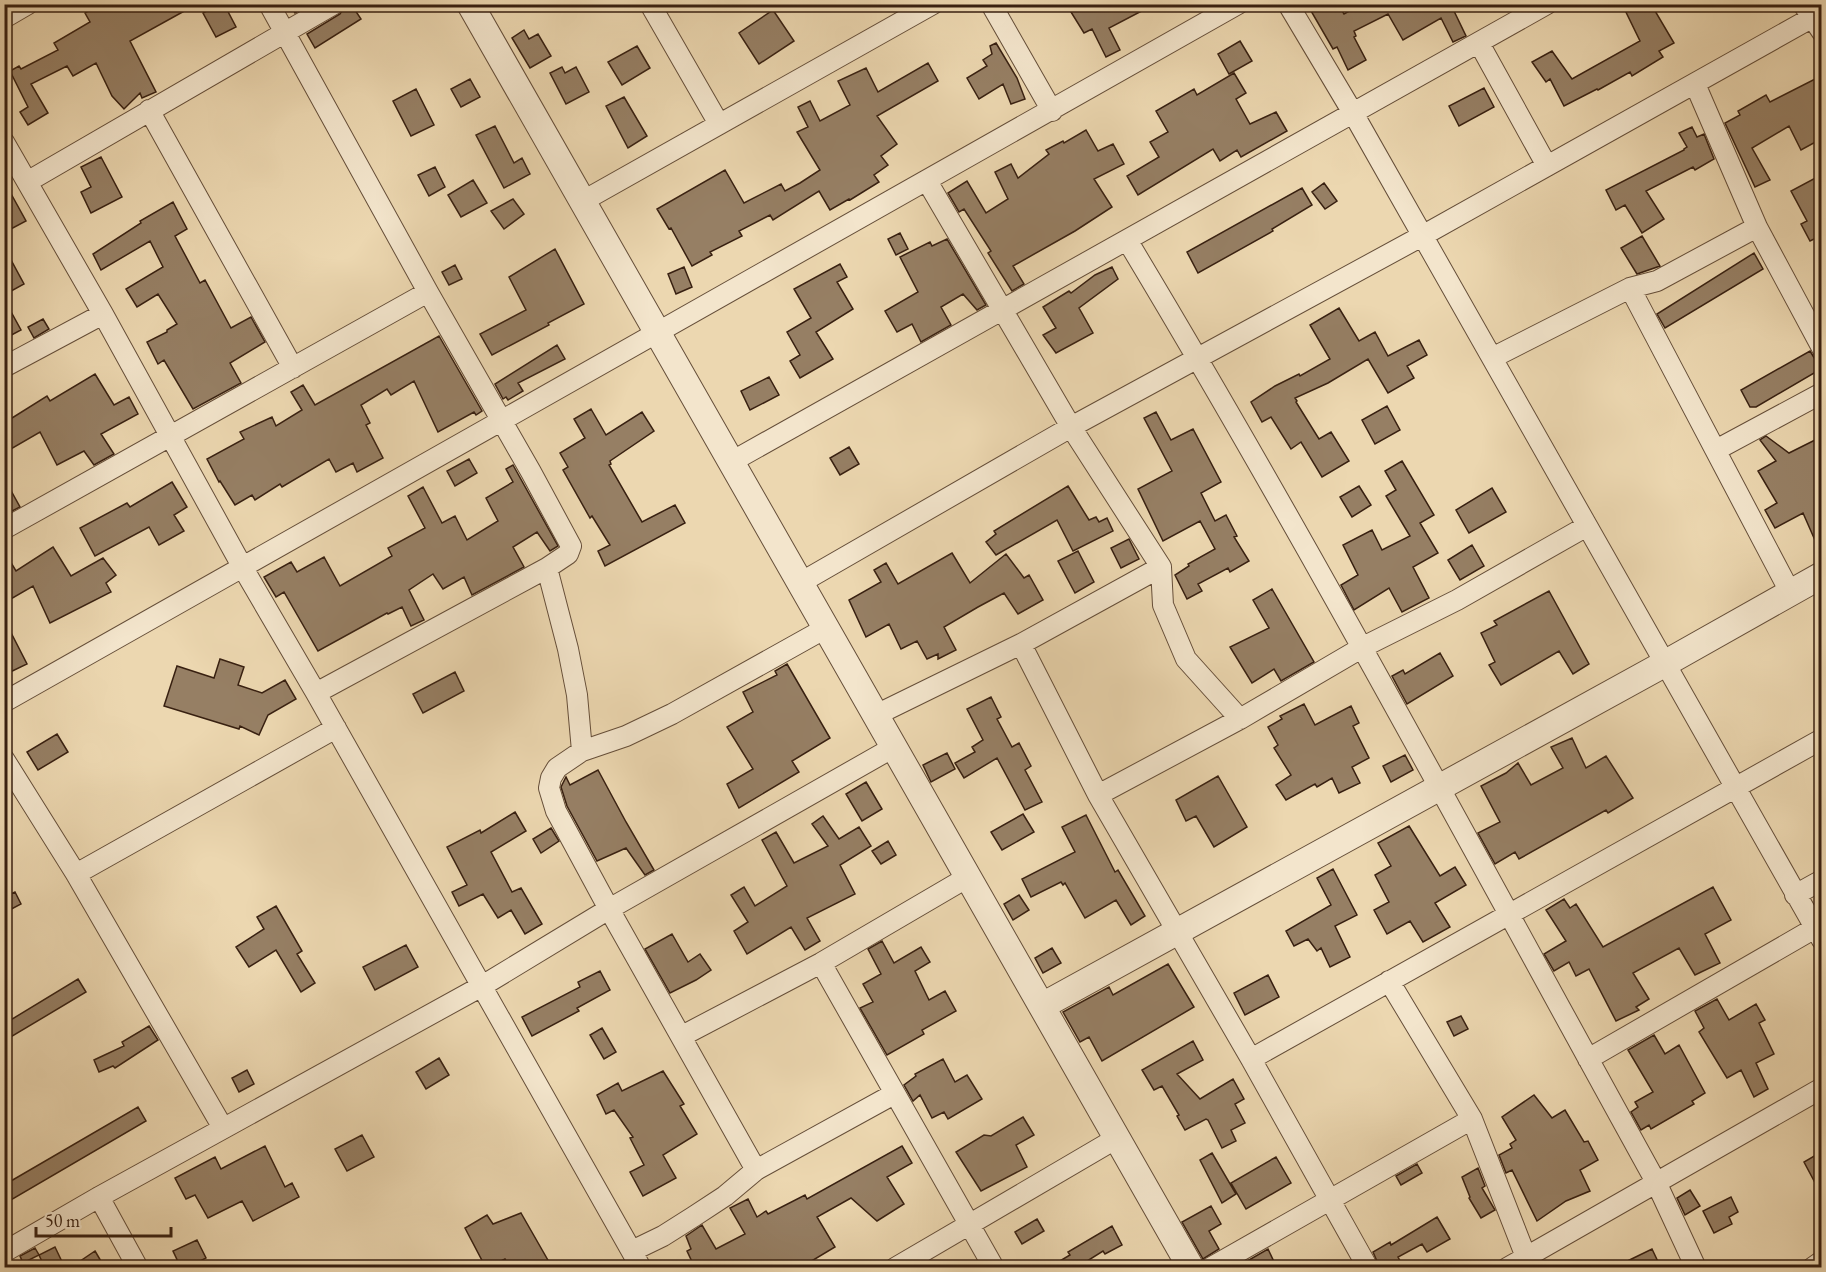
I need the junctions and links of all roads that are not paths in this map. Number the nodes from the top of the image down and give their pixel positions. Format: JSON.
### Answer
{"nodes":[{"id":1,"x":28,"y":4,"type":"edge"},
{"id":2,"x":270,"y":4,"type":"edge"},
{"id":3,"x":334,"y":4,"type":"edge"},
{"id":4,"x":470,"y":4,"type":"edge"},
{"id":5,"x":650,"y":4,"type":"edge"},
{"id":6,"x":933,"y":4,"type":"edge"},
{"id":7,"x":991,"y":4,"type":"edge"},
{"id":8,"x":1238,"y":4,"type":"edge"},
{"id":9,"x":1288,"y":4,"type":"edge"},
{"id":10,"x":1547,"y":4,"type":"edge"},
{"id":11,"x":1815,"y":17,"type":"edge"},
{"id":12,"x":4,"y":18,"type":"edge"},
{"id":13,"x":286,"y":33,"type":"junction"},
{"id":14,"x":1479,"y":43,"type":"junction"},
{"id":15,"x":1695,"y":84,"type":"junction"},
{"id":16,"x":149,"y":110,"type":"junction"},
{"id":17,"x":1052,"y":111,"type":"junction"},
{"id":18,"x":1353,"y":113,"type":"junction"},
{"id":19,"x":719,"y":124,"type":"junction"},
{"id":20,"x":4,"y":142,"type":"edge"},
{"id":21,"x":1547,"y":166,"type":"junction"},
{"id":22,"x":927,"y":181,"type":"junction"},
{"id":23,"x":27,"y":182,"type":"junction"},
{"id":24,"x":583,"y":201,"type":"junction"},
{"id":25,"x":1757,"y":227,"type":"junction"},
{"id":26,"x":1422,"y":236,"type":"junction"},
{"id":27,"x":1127,"y":240,"type":"junction"},
{"id":28,"x":1630,"y":288,"type":"junction"},
{"id":29,"x":428,"y":292,"type":"junction"},
{"id":30,"x":1002,"y":310,"type":"junction"},
{"id":31,"x":103,"y":314,"type":"junction"},
{"id":32,"x":658,"y":333,"type":"junction"},
{"id":33,"x":1821,"y":348,"type":"edge"},
{"id":34,"x":1491,"y":358,"type":"junction"},
{"id":35,"x":1199,"y":359,"type":"junction"},
{"id":36,"x":4,"y":367,"type":"edge"},
{"id":37,"x":293,"y":368,"type":"junction"},
{"id":38,"x":1821,"y":393,"type":"edge"},
{"id":39,"x":502,"y":421,"type":"junction"},
{"id":40,"x":1071,"y":427,"type":"junction"},
{"id":41,"x":171,"y":436,"type":"junction"},
{"id":42,"x":1716,"y":450,"type":"junction"},
{"id":43,"x":731,"y":462,"type":"junction"},
{"id":44,"x":1587,"y":526,"type":"junction"},
{"id":45,"x":4,"y":530,"type":"edge"},
{"id":46,"x":1161,"y":567,"type":"junction"},
{"id":47,"x":243,"y":568,"type":"junction"},
{"id":48,"x":547,"y":568,"type":"junction"},
{"id":49,"x":1821,"y":574,"type":"edge"},
{"id":50,"x":800,"y":583,"type":"junction"},
{"id":51,"x":1790,"y":592,"type":"junction"},
{"id":52,"x":826,"y":628,"type":"junction"},
{"id":53,"x":1021,"y":644,"type":"junction"},
{"id":54,"x":1363,"y":647,"type":"junction"},
{"id":55,"x":1664,"y":664,"type":"junction"},
{"id":56,"x":316,"y":693,"type":"junction"},
{"id":57,"x":4,"y":702,"type":"edge"},
{"id":58,"x":876,"y":715,"type":"junction"},
{"id":59,"x":1240,"y":719,"type":"junction"},
{"id":60,"x":336,"y":728,"type":"junction"},
{"id":61,"x":1821,"y":740,"type":"edge"},
{"id":62,"x":894,"y":747,"type":"junction"},
{"id":63,"x":582,"y":751,"type":"junction"},
{"id":64,"x":4,"y":759,"type":"edge"},
{"id":65,"x":1440,"y":788,"type":"junction"},
{"id":66,"x":1734,"y":788,"type":"junction"},
{"id":67,"x":1098,"y":795,"type":"junction"},
{"id":68,"x":76,"y":874,"type":"junction"},
{"id":69,"x":968,"y":877,"type":"junction"},
{"id":70,"x":1821,"y":880,"type":"edge"},
{"id":71,"x":1795,"y":895,"type":"junction"},
{"id":72,"x":609,"y":909,"type":"junction"},
{"id":73,"x":1509,"y":915,"type":"junction"},
{"id":74,"x":1176,"y":932,"type":"junction"},
{"id":75,"x":1818,"y":934,"type":"edge"},
{"id":76,"x":821,"y":963,"type":"junction"},
{"id":77,"x":1389,"y":981,"type":"junction"},
{"id":78,"x":482,"y":986,"type":"junction"},
{"id":79,"x":1042,"y":1006,"type":"junction"},
{"id":80,"x":682,"y":1036,"type":"junction"},
{"id":81,"x":1251,"y":1059,"type":"junction"},
{"id":82,"x":1588,"y":1059,"type":"junction"},
{"id":83,"x":1821,"y":1088,"type":"edge"},
{"id":84,"x":894,"y":1094,"type":"junction"},
{"id":85,"x":1472,"y":1119,"type":"junction"},
{"id":86,"x":223,"y":1128,"type":"junction"},
{"id":87,"x":1117,"y":1138,"type":"junction"},
{"id":88,"x":756,"y":1170,"type":"junction"},
{"id":89,"x":1656,"y":1182,"type":"junction"},
{"id":90,"x":99,"y":1197,"type":"junction"},
{"id":91,"x":1329,"y":1200,"type":"junction"},
{"id":92,"x":970,"y":1225,"type":"junction"},
{"id":93,"x":4,"y":1252,"type":"edge"},
{"id":94,"x":1526,"y":1257,"type":"junction"},
{"id":95,"x":637,"y":1259,"type":"edge"},
{"id":96,"x":1821,"y":1261,"type":"edge"},
{"id":97,"x":138,"y":1268,"type":"edge"},
{"id":98,"x":896,"y":1268,"type":"edge"},
{"id":99,"x":994,"y":1268,"type":"edge"},
{"id":100,"x":1191,"y":1268,"type":"edge"},
{"id":101,"x":1210,"y":1268,"type":"edge"},
{"id":102,"x":1368,"y":1268,"type":"edge"},
{"id":103,"x":1507,"y":1268,"type":"edge"},
{"id":104,"x":1696,"y":1268,"type":"edge"},
{"id":105,"x":1812,"y":1268,"type":"edge"}],
"edges":[{"from":1,"to":12,"type":"street"},
{"from":2,"to":13,"type":"street"},
{"from":3,"to":13,"type":"street"},
{"from":4,"to":24,"type":"street"},
{"from":5,"to":19,"type":"street"},
{"from":6,"to":19,"type":"street"},
{"from":7,"to":17,"type":"street"},
{"from":8,"to":17,"type":"street"},
{"from":9,"to":18,"type":"street"},
{"from":10,"to":14,"type":"street"},
{"from":11,"to":15,"type":"street"},
{"from":13,"to":16,"type":"street"},
{"from":13,"to":29,"type":"street"},
{"from":14,"to":18,"type":"street"},
{"from":14,"to":21,"type":"street"},
{"from":15,"to":21,"type":"street"},
{"from":15,"to":25,"type":"street"},
{"from":16,"to":23,"type":"street"},
{"from":16,"to":37,"type":"street"},
{"from":17,"to":22,"type":"street"},
{"from":18,"to":26,"type":"street"},
{"from":18,"to":27,"type":"street"},
{"from":19,"to":24,"type":"street"},
{"from":20,"to":23,"type":"street"},
{"from":21,"to":26,"type":"street"},
{"from":22,"to":30,"type":"street"},
{"from":22,"to":32,"type":"street"},
{"from":23,"to":31,"type":"street"},
{"from":24,"to":32,"type":"street"},
{"from":25,"to":28,"type":"street"},
{"from":25,"to":33,"type":"street"},
{"from":26,"to":34,"type":"street"},
{"from":26,"to":35,"type":"street"},
{"from":27,"to":30,"type":"street"},
{"from":27,"to":35,"type":"street"},
{"from":28,"to":34,"type":"street"},
{"from":28,"to":42,"type":"street"},
{"from":29,"to":37,"type":"street"},
{"from":29,"to":39,"type":"street"},
{"from":30,"to":40,"type":"street"},
{"from":30,"to":43,"type":"street"},
{"from":31,"to":36,"type":"street"},
{"from":31,"to":41,"type":"street"},
{"from":32,"to":39,"type":"street"},
{"from":32,"to":43,"type":"street"},
{"from":34,"to":44,"type":"street"},
{"from":35,"to":40,"type":"street"},
{"from":35,"to":54,"type":"street"},
{"from":37,"to":41,"type":"street"},
{"from":38,"to":42,"type":"street"},
{"from":39,"to":47,"type":"street"},
{"from":39,"to":48,"type":"street"},
{"from":40,"to":46,"type":"street"},
{"from":40,"to":50,"type":"street"},
{"from":41,"to":45,"type":"street"},
{"from":41,"to":47,"type":"street"},
{"from":42,"to":51,"type":"street"},
{"from":43,"to":50,"type":"street"},
{"from":44,"to":54,"type":"street"},
{"from":44,"to":55,"type":"street"},
{"from":46,"to":53,"type":"street"},
{"from":46,"to":59,"type":"street"},
{"from":47,"to":56,"type":"street"},
{"from":47,"to":57,"type":"street"},
{"from":48,"to":56,"type":"street"},
{"from":48,"to":63,"type":"street"},
{"from":49,"to":51,"type":"street"},
{"from":50,"to":52,"type":"street"},
{"from":51,"to":55,"type":"street"},
{"from":52,"to":58,"type":"street"},
{"from":52,"to":63,"type":"street"},
{"from":53,"to":58,"type":"street"},
{"from":53,"to":67,"type":"street"},
{"from":54,"to":59,"type":"street"},
{"from":54,"to":65,"type":"street"},
{"from":55,"to":65,"type":"street"},
{"from":55,"to":66,"type":"street"},
{"from":56,"to":60,"type":"street"},
{"from":58,"to":62,"type":"street"},
{"from":59,"to":67,"type":"street"},
{"from":60,"to":68,"type":"street"},
{"from":60,"to":78,"type":"street"},
{"from":61,"to":66,"type":"street"},
{"from":62,"to":69,"type":"street"},
{"from":62,"to":72,"type":"street"},
{"from":63,"to":72,"type":"street"},
{"from":64,"to":68,"type":"street"},
{"from":65,"to":73,"type":"street"},
{"from":65,"to":74,"type":"street"},
{"from":66,"to":71,"type":"street"},
{"from":66,"to":73,"type":"street"},
{"from":67,"to":74,"type":"street"},
{"from":68,"to":86,"type":"street"},
{"from":69,"to":76,"type":"street"},
{"from":69,"to":79,"type":"street"},
{"from":70,"to":71,"type":"street"},
{"from":71,"to":75,"type":"street"},
{"from":72,"to":78,"type":"street"},
{"from":72,"to":80,"type":"street"},
{"from":73,"to":77,"type":"street"},
{"from":73,"to":82,"type":"street"},
{"from":74,"to":79,"type":"street"},
{"from":74,"to":81,"type":"street"},
{"from":75,"to":82,"type":"street"},
{"from":76,"to":80,"type":"street"},
{"from":76,"to":84,"type":"street"},
{"from":77,"to":81,"type":"street"},
{"from":77,"to":85,"type":"street"},
{"from":78,"to":86,"type":"street"},
{"from":78,"to":95,"type":"street"},
{"from":79,"to":87,"type":"street"},
{"from":80,"to":88,"type":"street"},
{"from":81,"to":91,"type":"street"},
{"from":82,"to":89,"type":"street"},
{"from":83,"to":89,"type":"street"},
{"from":84,"to":88,"type":"street"},
{"from":84,"to":92,"type":"street"},
{"from":85,"to":91,"type":"street"},
{"from":85,"to":94,"type":"street"},
{"from":86,"to":90,"type":"street"},
{"from":87,"to":92,"type":"street"},
{"from":87,"to":100,"type":"street"},
{"from":88,"to":95,"type":"street"},
{"from":89,"to":94,"type":"street"},
{"from":89,"to":104,"type":"street"},
{"from":90,"to":93,"type":"street"},
{"from":90,"to":97,"type":"street"},
{"from":91,"to":101,"type":"street"},
{"from":91,"to":102,"type":"street"},
{"from":92,"to":98,"type":"street"},
{"from":92,"to":99,"type":"street"},
{"from":94,"to":103,"type":"street"},
{"from":96,"to":105,"type":"street"}]}
